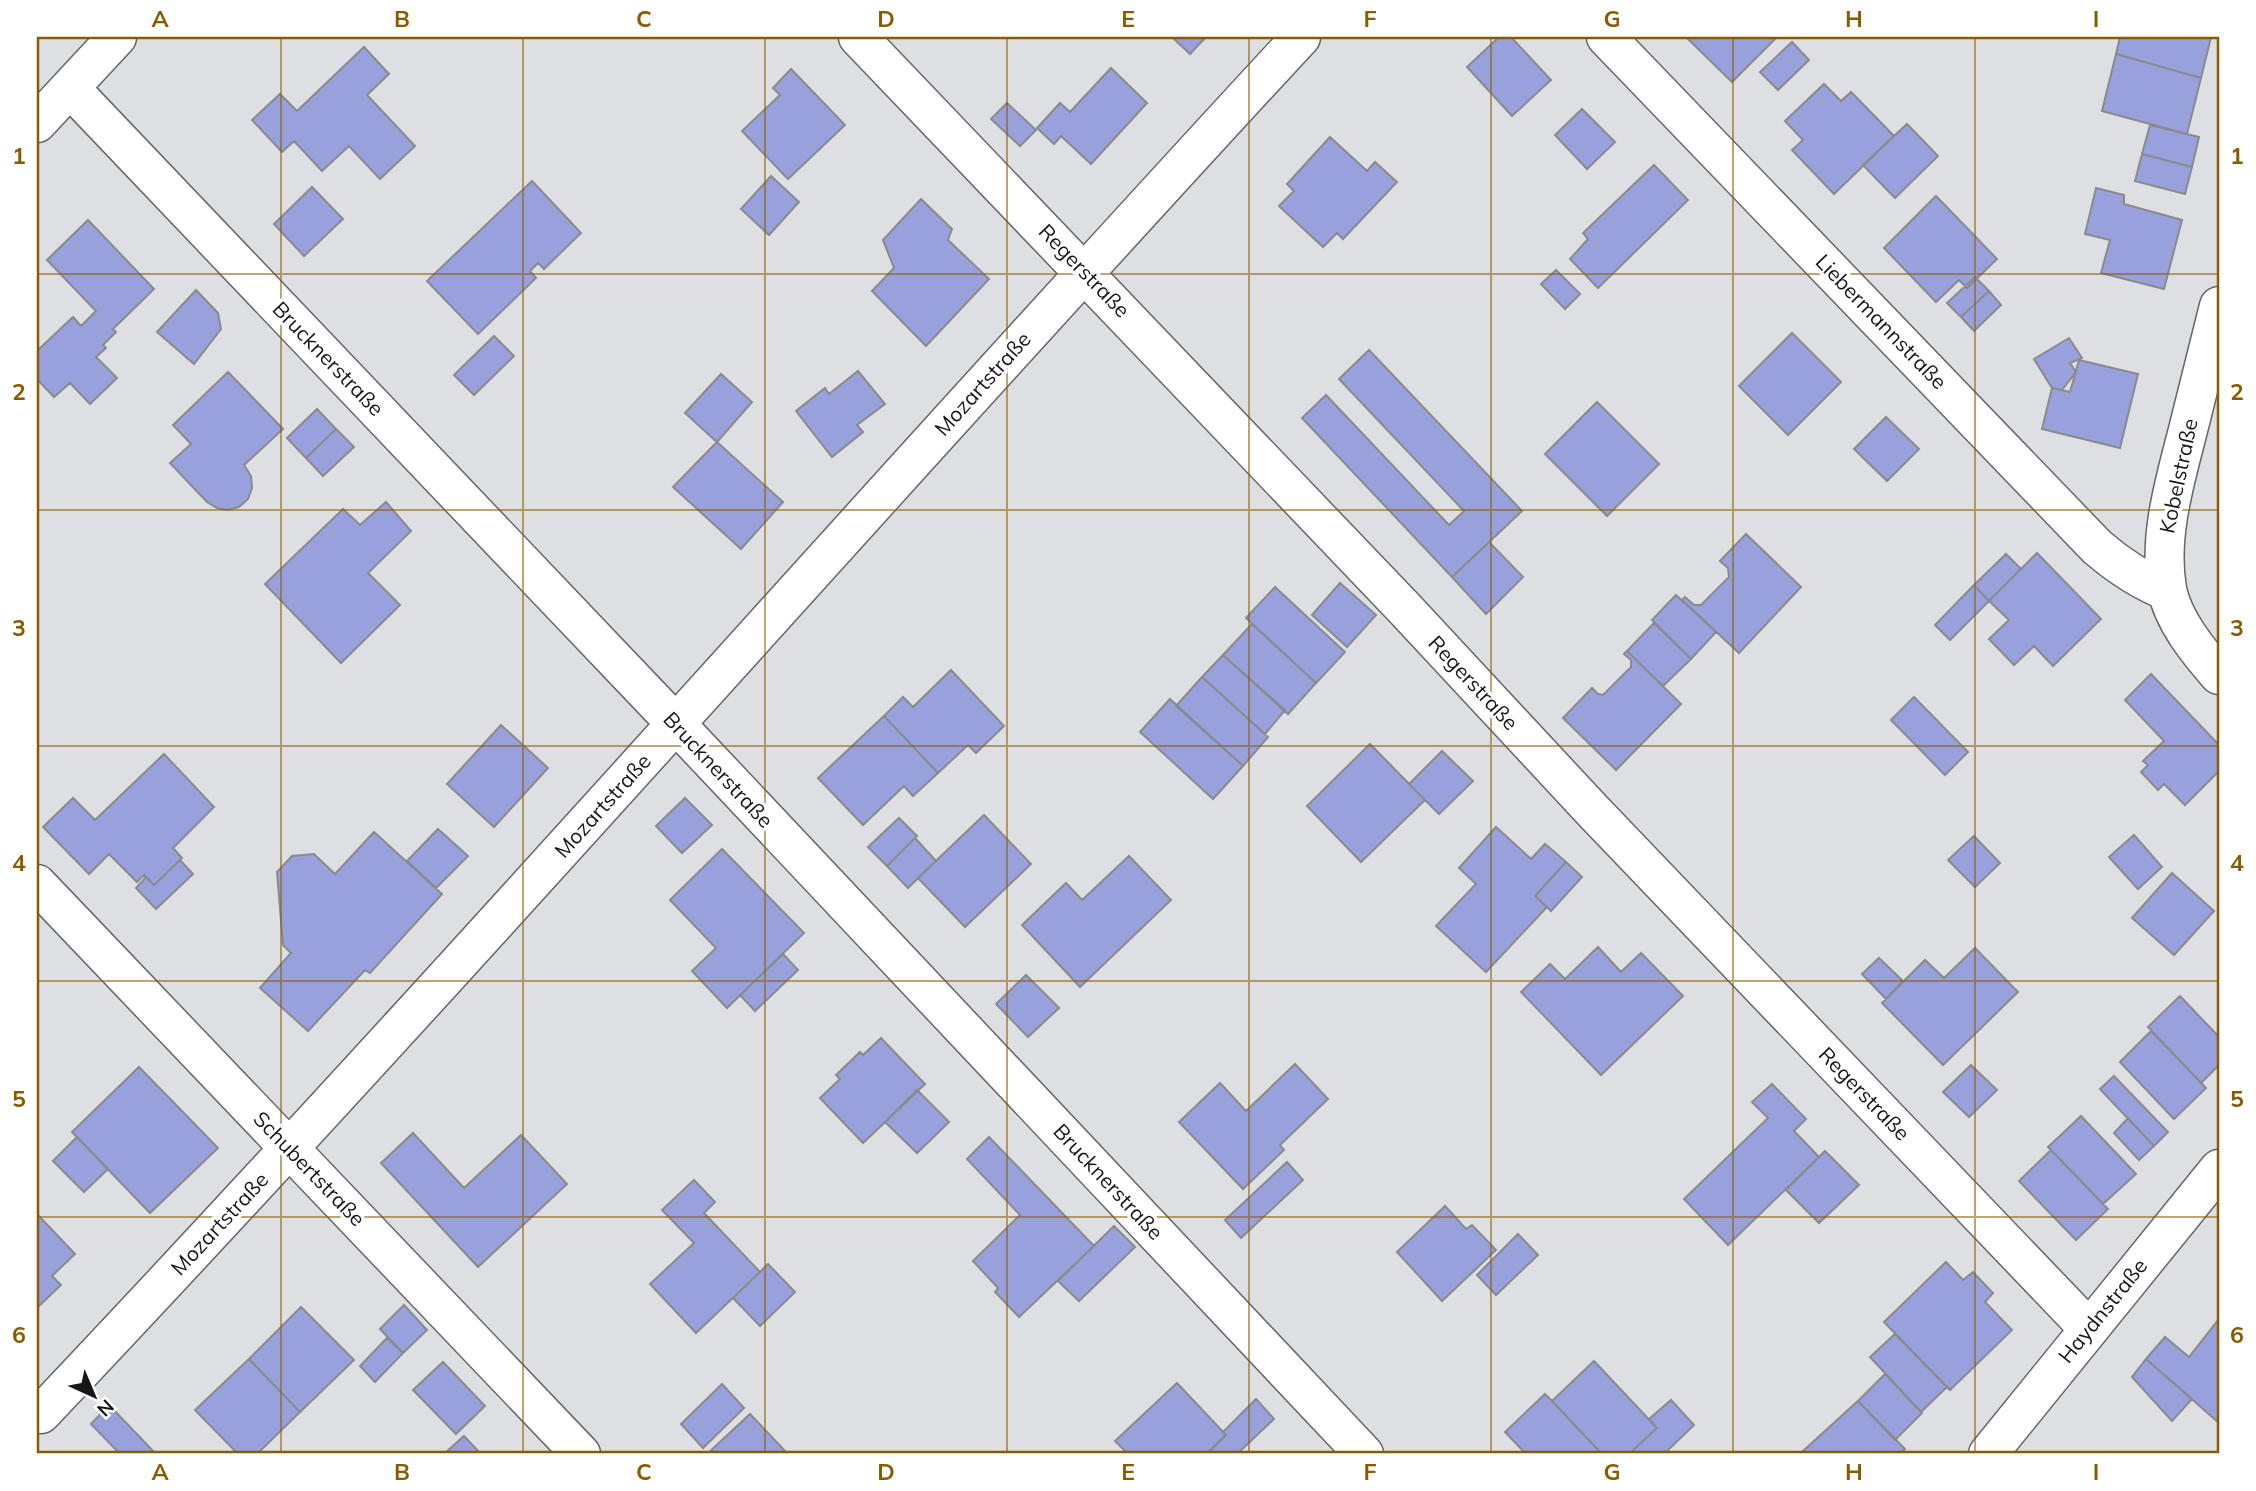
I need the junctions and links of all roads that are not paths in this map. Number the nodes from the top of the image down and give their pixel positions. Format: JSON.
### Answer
{"nodes":[{"id":1,"x":117,"y":37,"type":"edge"},
{"id":2,"x":858,"y":37,"type":"edge"},
{"id":3,"x":1301,"y":37,"type":"edge"},
{"id":4,"x":1606,"y":37,"type":"edge"},
{"id":5,"x":70,"y":88,"type":"junction"},
{"id":6,"x":37,"y":124,"type":"edge"},
{"id":7,"x":1084,"y":271,"type":"junction"},
{"id":8,"x":2219,"y":306,"type":"edge"},
{"id":9,"x":2167,"y":591,"type":"junction"},
{"id":10,"x":2219,"y":675,"type":"edge"},
{"id":11,"x":677,"y":725,"type":"junction"},
{"id":12,"x":37,"y":884,"type":"edge"},
{"id":13,"x":290,"y":1149,"type":"junction"},
{"id":14,"x":2219,"y":1169,"type":"edge"},
{"id":15,"x":2089,"y":1329,"type":"junction"},
{"id":16,"x":41,"y":1414,"type":"dead end"},
{"id":17,"x":581,"y":1454,"type":"edge"},
{"id":18,"x":1364,"y":1454,"type":"edge"},
{"id":19,"x":1988,"y":1454,"type":"edge"}],
"edges":[{"from":1,"to":5,"type":"street"},
{"from":2,"to":7,"type":"street","name":"Regerstraße"},
{"from":3,"to":7,"type":"street","name":"Mozartstraße"},
{"from":4,"to":9,"type":"street","name":"Liebermannstraße"},
{"from":5,"to":6,"type":"street"},
{"from":5,"to":11,"type":"street","name":"Brucknerstraße"},
{"from":7,"to":11,"type":"street","name":"Mozartstraße"},
{"from":7,"to":15,"type":"street","name":"Regerstraße"},
{"from":8,"to":9,"type":"street","name":"Kobelstraße"},
{"from":9,"to":10,"type":"street","name":"Kobelstraße"},
{"from":11,"to":13,"type":"street","name":"Mozartstraße"},
{"from":11,"to":18,"type":"street","name":"Brucknerstraße"},
{"from":12,"to":13,"type":"street","name":"Schubertstraße"},
{"from":13,"to":16,"type":"street","name":"Mozartstraße"},
{"from":13,"to":17,"type":"street","name":"Schubertstraße"},
{"from":14,"to":15,"type":"street","name":"Haydnstraße"},
{"from":15,"to":19,"type":"street","name":"Haydnstraße"}]}
